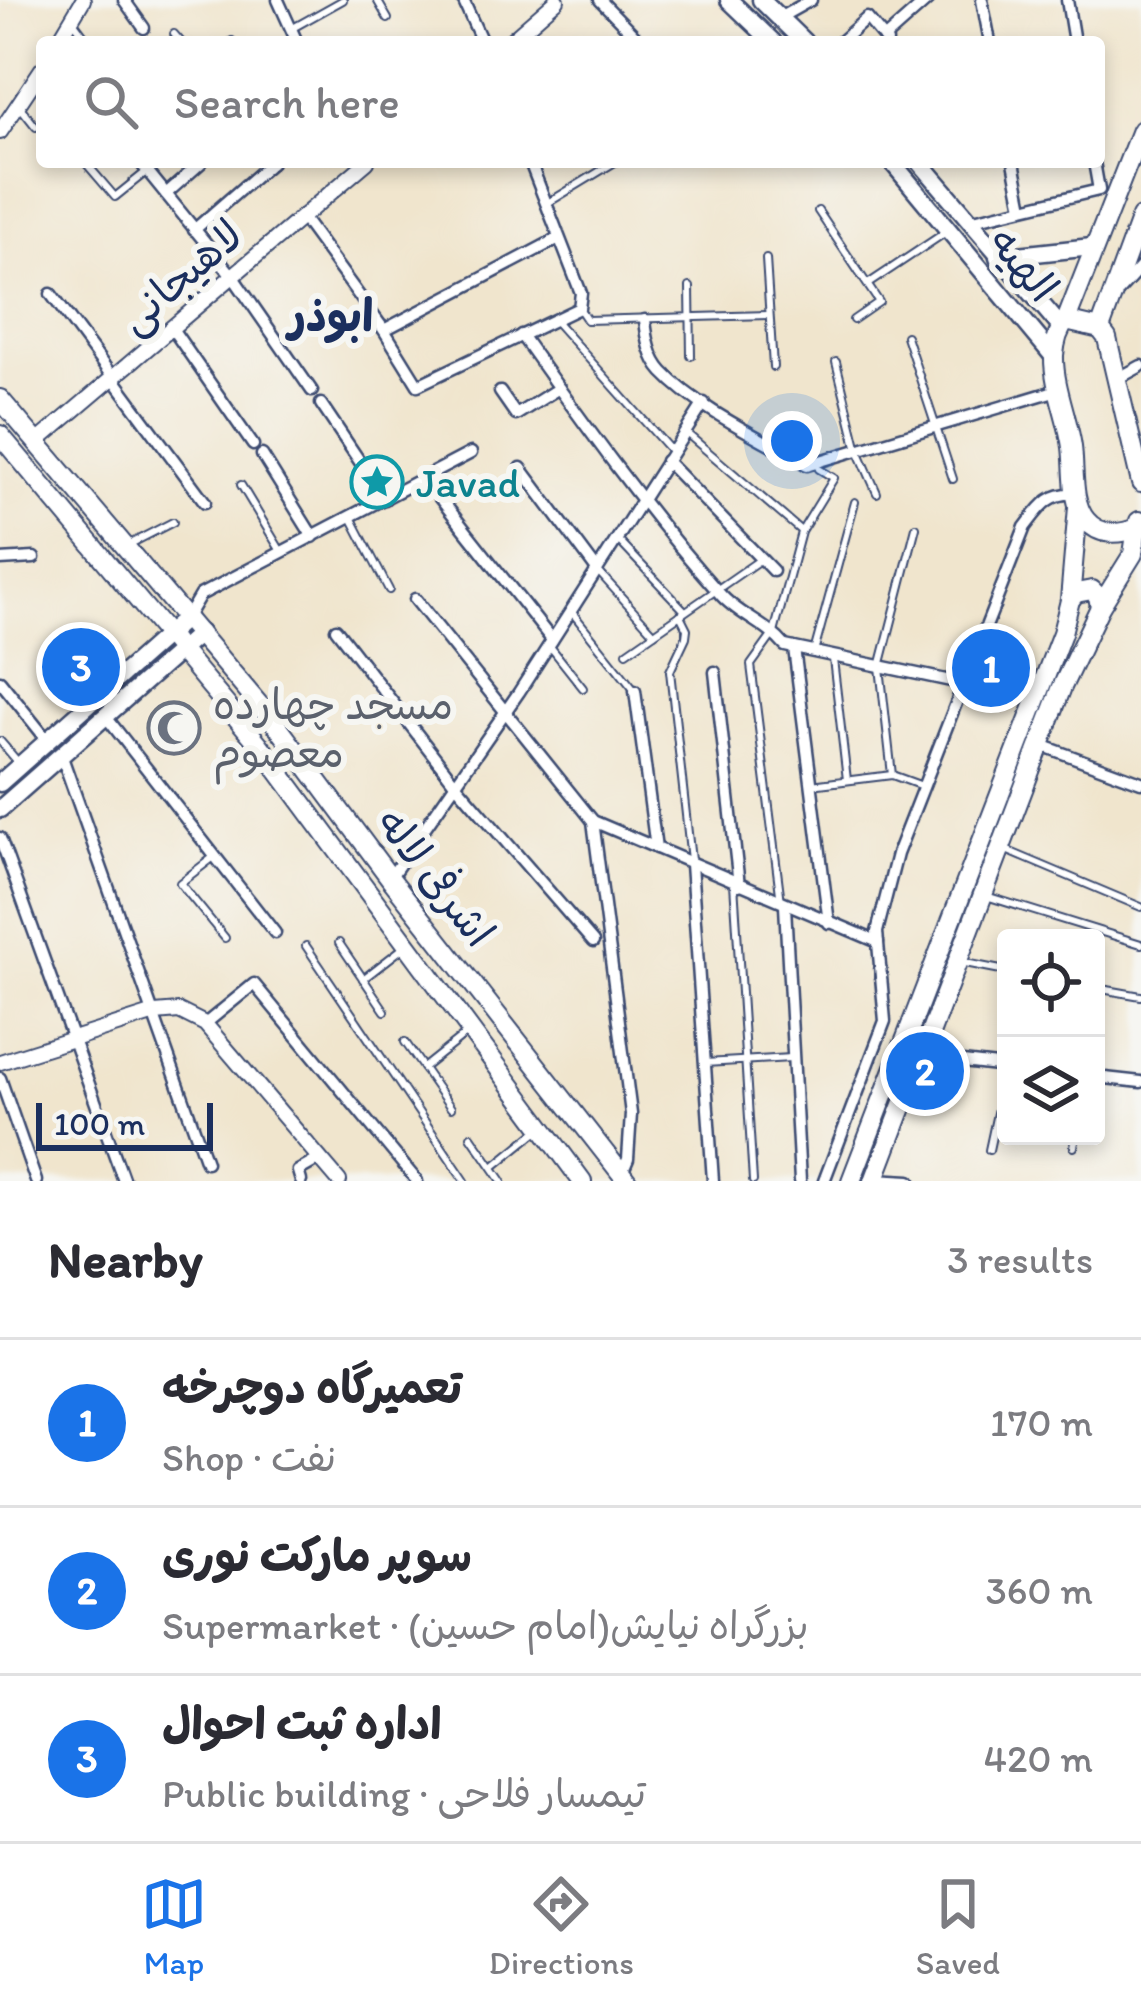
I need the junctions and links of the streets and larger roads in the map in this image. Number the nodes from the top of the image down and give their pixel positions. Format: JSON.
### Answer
{"nodes":[{"id":1,"x":83,"y":0,"type":"edge"},
{"id":2,"x":124,"y":0,"type":"edge"},
{"id":3,"x":278,"y":0,"type":"edge"},
{"id":4,"x":463,"y":0,"type":"edge"},
{"id":5,"x":557,"y":0,"type":"edge"},
{"id":6,"x":600,"y":0,"type":"edge"},
{"id":7,"x":729,"y":0,"type":"edge"},
{"id":8,"x":760,"y":0,"type":"edge"},
{"id":9,"x":811,"y":0,"type":"edge"},
{"id":10,"x":928,"y":0,"type":"edge"},
{"id":11,"x":982,"y":0,"type":"edge"},
{"id":12,"x":1067,"y":0,"type":"edge"},
{"id":13,"x":779,"y":18,"type":"junction"},
{"id":14,"x":144,"y":28,"type":"dead end"},
{"id":15,"x":62,"y":36,"type":"edge"},
{"id":16,"x":295,"y":36,"type":"edge"},
{"id":17,"x":479,"y":36,"type":"edge"},
{"id":18,"x":516,"y":36,"type":"edge"},
{"id":19,"x":635,"y":36,"type":"dead end"},
{"id":20,"x":761,"y":36,"type":"edge"},
{"id":21,"x":798,"y":36,"type":"edge"},
{"id":22,"x":847,"y":36,"type":"edge"},
{"id":23,"x":882,"y":36,"type":"edge"},
{"id":24,"x":889,"y":36,"type":"edge"},
{"id":25,"x":989,"y":36,"type":"edge"},
{"id":26,"x":1073,"y":36,"type":"edge"},
{"id":27,"x":36,"y":78,"type":"edge"},
{"id":28,"x":1141,"y":130,"type":"edge"},
{"id":29,"x":0,"y":132,"type":"edge"},
{"id":30,"x":145,"y":168,"type":"edge"},
{"id":31,"x":195,"y":168,"type":"edge"},
{"id":32,"x":265,"y":168,"type":"edge"},
{"id":33,"x":361,"y":168,"type":"edge"},
{"id":34,"x":536,"y":168,"type":"edge"},
{"id":35,"x":897,"y":168,"type":"edge"},
{"id":36,"x":925,"y":168,"type":"edge"},
{"id":37,"x":1015,"y":168,"type":"edge"},
{"id":38,"x":1095,"y":168,"type":"edge"},
{"id":39,"x":166,"y":194,"type":"junction"},
{"id":40,"x":1023,"y":207,"type":"junction"},
{"id":41,"x":301,"y":216,"type":"junction"},
{"id":42,"x":1105,"y":218,"type":"junction"},
{"id":43,"x":969,"y":221,"type":"junction"},
{"id":44,"x":1138,"y":225,"type":"edge"},
{"id":45,"x":194,"y":230,"type":"junction"},
{"id":46,"x":560,"y":238,"type":"junction"},
{"id":47,"x":1092,"y":247,"type":"junction"},
{"id":48,"x":998,"y":257,"type":"junction"},
{"id":49,"x":1141,"y":267,"type":"edge"},
{"id":50,"x":231,"y":274,"type":"junction"},
{"id":51,"x":51,"y":294,"type":"dead end"},
{"id":52,"x":1111,"y":300,"type":"junction"},
{"id":53,"x":645,"y":320,"type":"road end"},
{"id":54,"x":1063,"y":324,"type":"junction"},
{"id":55,"x":171,"y":327,"type":"junction"},
{"id":56,"x":1100,"y":329,"type":"junction"},
{"id":57,"x":384,"y":330,"type":"junction"},
{"id":58,"x":521,"y":335,"type":"junction"},
{"id":59,"x":1054,"y":357,"type":"junction"},
{"id":60,"x":1141,"y":366,"type":"edge"},
{"id":61,"x":112,"y":378,"type":"junction"},
{"id":62,"x":1119,"y":378,"type":"junction"},
{"id":63,"x":559,"y":388,"type":"junction"},
{"id":64,"x":1060,"y":389,"type":"junction"},
{"id":65,"x":312,"y":391,"type":"dead end"},
{"id":66,"x":500,"y":392,"type":"dead end"},
{"id":67,"x":0,"y":399,"type":"edge"},
{"id":68,"x":704,"y":403,"type":"junction"},
{"id":69,"x":322,"y":404,"type":"dead end"},
{"id":70,"x":0,"y":435,"type":"edge"},
{"id":71,"x":37,"y":442,"type":"junction"},
{"id":72,"x":1136,"y":445,"type":"edge"},
{"id":73,"x":471,"y":454,"type":"dead end"},
{"id":74,"x":669,"y":457,"type":"junction"},
{"id":75,"x":521,"y":468,"type":"dead end"},
{"id":76,"x":424,"y":478,"type":"junction"},
{"id":77,"x":1141,"y":483,"type":"edge"},
{"id":78,"x":385,"y":499,"type":"junction"},
{"id":79,"x":641,"y":501,"type":"junction"},
{"id":80,"x":1077,"y":501,"type":"junction"},
{"id":81,"x":205,"y":502,"type":"dead end"},
{"id":82,"x":1139,"y":523,"type":"edge"},
{"id":83,"x":313,"y":537,"type":"junction"},
{"id":84,"x":1137,"y":552,"type":"edge"},
{"id":85,"x":34,"y":558,"type":"dead end"},
{"id":86,"x":0,"y":560,"type":"edge"},
{"id":87,"x":597,"y":571,"type":"junction"},
{"id":88,"x":772,"y":571,"type":"dead end"},
{"id":89,"x":415,"y":599,"type":"dead end"},
{"id":90,"x":1070,"y":601,"type":"junction"},
{"id":91,"x":1100,"y":608,"type":"junction"},
{"id":92,"x":187,"y":617,"type":"junction"},
{"id":93,"x":336,"y":628,"type":"dead end"},
{"id":94,"x":200,"y":633,"type":"junction"},
{"id":95,"x":174,"y":643,"type":"junction"},
{"id":96,"x":551,"y":643,"type":"junction"},
{"id":97,"x":794,"y":648,"type":"junction"},
{"id":98,"x":715,"y":672,"type":"dead end"},
{"id":99,"x":0,"y":681,"type":"edge"},
{"id":100,"x":966,"y":686,"type":"junction"},
{"id":101,"x":635,"y":691,"type":"road end"},
{"id":102,"x":1036,"y":699,"type":"junction"},
{"id":103,"x":505,"y":712,"type":"junction"},
{"id":104,"x":107,"y":718,"type":"junction"},
{"id":105,"x":48,"y":741,"type":"junction"},
{"id":106,"x":1041,"y":745,"type":"junction"},
{"id":107,"x":62,"y":757,"type":"junction"},
{"id":108,"x":1141,"y":782,"type":"edge"},
{"id":109,"x":0,"y":783,"type":"edge"},
{"id":110,"x":455,"y":783,"type":"junction"},
{"id":111,"x":0,"y":808,"type":"edge"},
{"id":112,"x":592,"y":821,"type":"junction"},
{"id":113,"x":0,"y":838,"type":"edge"},
{"id":114,"x":656,"y":848,"type":"junction"},
{"id":115,"x":691,"y":864,"type":"junction"},
{"id":116,"x":390,"y":878,"type":"junction"},
{"id":117,"x":736,"y":884,"type":"junction"},
{"id":118,"x":783,"y":905,"type":"junction"},
{"id":119,"x":829,"y":923,"type":"junction"},
{"id":120,"x":275,"y":933,"type":"dead end"},
{"id":121,"x":593,"y":942,"type":"dead end"},
{"id":122,"x":878,"y":942,"type":"junction"},
{"id":123,"x":155,"y":1013,"type":"junction"},
{"id":124,"x":885,"y":1021,"type":"junction"},
{"id":125,"x":206,"y":1024,"type":"junction"},
{"id":126,"x":908,"y":1030,"type":"junction"},
{"id":127,"x":74,"y":1039,"type":"junction"},
{"id":128,"x":920,"y":1057,"type":"junction"},
{"id":129,"x":0,"y":1062,"type":"edge"},
{"id":130,"x":997,"y":1068,"type":"edge"},
{"id":131,"x":0,"y":1078,"type":"edge"},
{"id":132,"x":1105,"y":1078,"type":"edge"},
{"id":133,"x":1141,"y":1082,"type":"edge"},
{"id":134,"x":321,"y":1158,"type":"junction"},
{"id":135,"x":206,"y":1162,"type":"dead end"},
{"id":136,"x":625,"y":1177,"type":"edge"},
{"id":137,"x":874,"y":1180,"type":"edge"},
{"id":138,"x":37,"y":1181,"type":"edge"},
{"id":139,"x":124,"y":1181,"type":"edge"},
{"id":140,"x":301,"y":1181,"type":"edge"},
{"id":141,"x":339,"y":1181,"type":"edge"},
{"id":142,"x":417,"y":1181,"type":"edge"},
{"id":143,"x":582,"y":1181,"type":"edge"},
{"id":144,"x":713,"y":1181,"type":"edge"},
{"id":145,"x":800,"y":1181,"type":"edge"},
{"id":146,"x":824,"y":1181,"type":"edge"},
{"id":147,"x":851,"y":1181,"type":"edge"},
{"id":148,"x":910,"y":1181,"type":"edge"}],
"edges":[{"from":1,"to":15,"type":"street"},
{"from":2,"to":14,"type":"street"},
{"from":3,"to":16,"type":"street"},
{"from":4,"to":17,"type":"street"},
{"from":5,"to":18,"type":"street"},
{"from":6,"to":19,"type":"street"},
{"from":7,"to":20,"type":"main road"},
{"from":8,"to":13,"type":"main road"},
{"from":9,"to":13,"type":"street"},
{"from":10,"to":24,"type":"street"},
{"from":11,"to":25,"type":"street"},
{"from":12,"to":26,"type":"street"},
{"from":13,"to":21,"type":"main road"},
{"from":22,"to":23,"type":"street"},
{"from":27,"to":29,"type":"street"},
{"from":28,"to":42,"type":"main road"},
{"from":30,"to":39,"type":"street"},
{"from":31,"to":39,"type":"street"},
{"from":32,"to":45,"type":"street"},
{"from":33,"to":41,"type":"street","name":"لاهیجانی"},
{"from":34,"to":46,"type":"street"},
{"from":35,"to":59,"type":"main road","name":"الهیه"},
{"from":36,"to":43,"type":"main road","name":"الهیه"},
{"from":37,"to":40,"type":"street"},
{"from":38,"to":40,"type":"street"},
{"from":39,"to":45,"type":"street"},
{"from":40,"to":43,"type":"street"},
{"from":41,"to":50,"type":"street","name":"لاهیجانی"},
{"from":41,"to":57,"type":"street"},
{"from":42,"to":44,"type":"main road"},
{"from":42,"to":47,"type":"main road"},
{"from":43,"to":48,"type":"main road","name":"الهیه"},
{"from":44,"to":52,"type":"main road"},
{"from":45,"to":50,"type":"street"},
{"from":46,"to":57,"type":"street"},
{"from":46,"to":58,"type":"street"},
{"from":47,"to":48,"type":"main road"},
{"from":47,"to":54,"type":"main road"},
{"from":48,"to":54,"type":"main road","name":"الهیه"},
{"from":49,"to":52,"type":"street"},
{"from":50,"to":55,"type":"street","name":"لاهیجانی"},
{"from":50,"to":65,"type":"street"},
{"from":51,"to":61,"type":"street"},
{"from":52,"to":56,"type":"main road"},
{"from":53,"to":68,"type":"street"},
{"from":54,"to":56,"type":"main road"},
{"from":54,"to":59,"type":"main road"},
{"from":55,"to":61,"type":"street","name":"لاهیجانی"},
{"from":55,"to":83,"type":"street"},
{"from":56,"to":62,"type":"main road"},
{"from":57,"to":58,"type":"street"},
{"from":58,"to":63,"type":"street"},
{"from":59,"to":64,"type":"main road"},
{"from":60,"to":62,"type":"street"},
{"from":61,"to":71,"type":"street","name":"لاهیجانی"},
{"from":61,"to":81,"type":"street"},
{"from":62,"to":72,"type":"main road"},
{"from":63,"to":66,"type":"street"},
{"from":63,"to":79,"type":"street"},
{"from":64,"to":68,"type":"street"},
{"from":64,"to":80,"type":"main road"},
{"from":67,"to":71,"type":"main road","name":"اشرفی لاله"},
{"from":68,"to":74,"type":"street"},
{"from":69,"to":78,"type":"street"},
{"from":70,"to":95,"type":"main road","name":"اشرفی لاله"},
{"from":71,"to":92,"type":"main road","name":"اشرفی لاله"},
{"from":72,"to":77,"type":"main road"},
{"from":73,"to":76,"type":"street"},
{"from":74,"to":79,"type":"street"},
{"from":74,"to":88,"type":"street"},
{"from":75,"to":87,"type":"street"},
{"from":76,"to":78,"type":"street"},
{"from":76,"to":96,"type":"street"},
{"from":78,"to":83,"type":"street"},
{"from":79,"to":87,"type":"street"},
{"from":79,"to":97,"type":"street"},
{"from":80,"to":82,"type":"main road"},
{"from":80,"to":90,"type":"main road"},
{"from":80,"to":100,"type":"street"},
{"from":82,"to":84,"type":"main road"},
{"from":83,"to":92,"type":"street"},
{"from":84,"to":91,"type":"main road"},
{"from":85,"to":86,"type":"street"},
{"from":87,"to":96,"type":"street"},
{"from":89,"to":103,"type":"street"},
{"from":90,"to":91,"type":"main road"},
{"from":90,"to":102,"type":"main road"},
{"from":91,"to":106,"type":"main road"},
{"from":92,"to":94,"type":"main road","name":"اشرفی لاله"},
{"from":92,"to":95,"type":"main road"},
{"from":93,"to":110,"type":"street"},
{"from":94,"to":95,"type":"main road"},
{"from":94,"to":116,"type":"main road","name":"اشرفی لاله"},
{"from":95,"to":104,"type":"main road"},
{"from":95,"to":105,"type":"main road"},
{"from":95,"to":143,"type":"main road","name":"اشرفی لاله"},
{"from":96,"to":103,"type":"street"},
{"from":97,"to":100,"type":"street"},
{"from":97,"to":119,"type":"street"},
{"from":98,"to":117,"type":"street"},
{"from":99,"to":105,"type":"street"},
{"from":100,"to":102,"type":"street"},
{"from":100,"to":122,"type":"street"},
{"from":101,"to":114,"type":"street"},
{"from":102,"to":126,"type":"main road"},
{"from":103,"to":110,"type":"street"},
{"from":103,"to":112,"type":"street"},
{"from":104,"to":107,"type":"main road"},
{"from":104,"to":120,"type":"street"},
{"from":105,"to":107,"type":"main road"},
{"from":105,"to":109,"type":"main road"},
{"from":106,"to":108,"type":"street"},
{"from":106,"to":128,"type":"main road"},
{"from":107,"to":111,"type":"main road"},
{"from":107,"to":123,"type":"street"},
{"from":110,"to":116,"type":"street"},
{"from":110,"to":121,"type":"street"},
{"from":112,"to":114,"type":"street"},
{"from":112,"to":136,"type":"street"},
{"from":113,"to":127,"type":"street"},
{"from":114,"to":115,"type":"street"},
{"from":115,"to":117,"type":"street"},
{"from":115,"to":144,"type":"street"},
{"from":116,"to":136,"type":"main road","name":"اشرفی لاله"},
{"from":117,"to":118,"type":"street"},
{"from":118,"to":119,"type":"street"},
{"from":118,"to":145,"type":"street"},
{"from":119,"to":122,"type":"street"},
{"from":122,"to":124,"type":"street"},
{"from":123,"to":125,"type":"street"},
{"from":123,"to":127,"type":"street"},
{"from":123,"to":135,"type":"street"},
{"from":124,"to":126,"type":"street"},
{"from":124,"to":146,"type":"street"},
{"from":125,"to":134,"type":"street"},
{"from":125,"to":142,"type":"street"},
{"from":126,"to":147,"type":"main road"},
{"from":127,"to":129,"type":"street"},
{"from":127,"to":139,"type":"street"},
{"from":128,"to":130,"type":"street"},
{"from":128,"to":137,"type":"main road"},
{"from":131,"to":138,"type":"street"},
{"from":132,"to":133,"type":"street"},
{"from":134,"to":140,"type":"street"},
{"from":134,"to":141,"type":"street"},
{"from":137,"to":148,"type":"street"}]}
